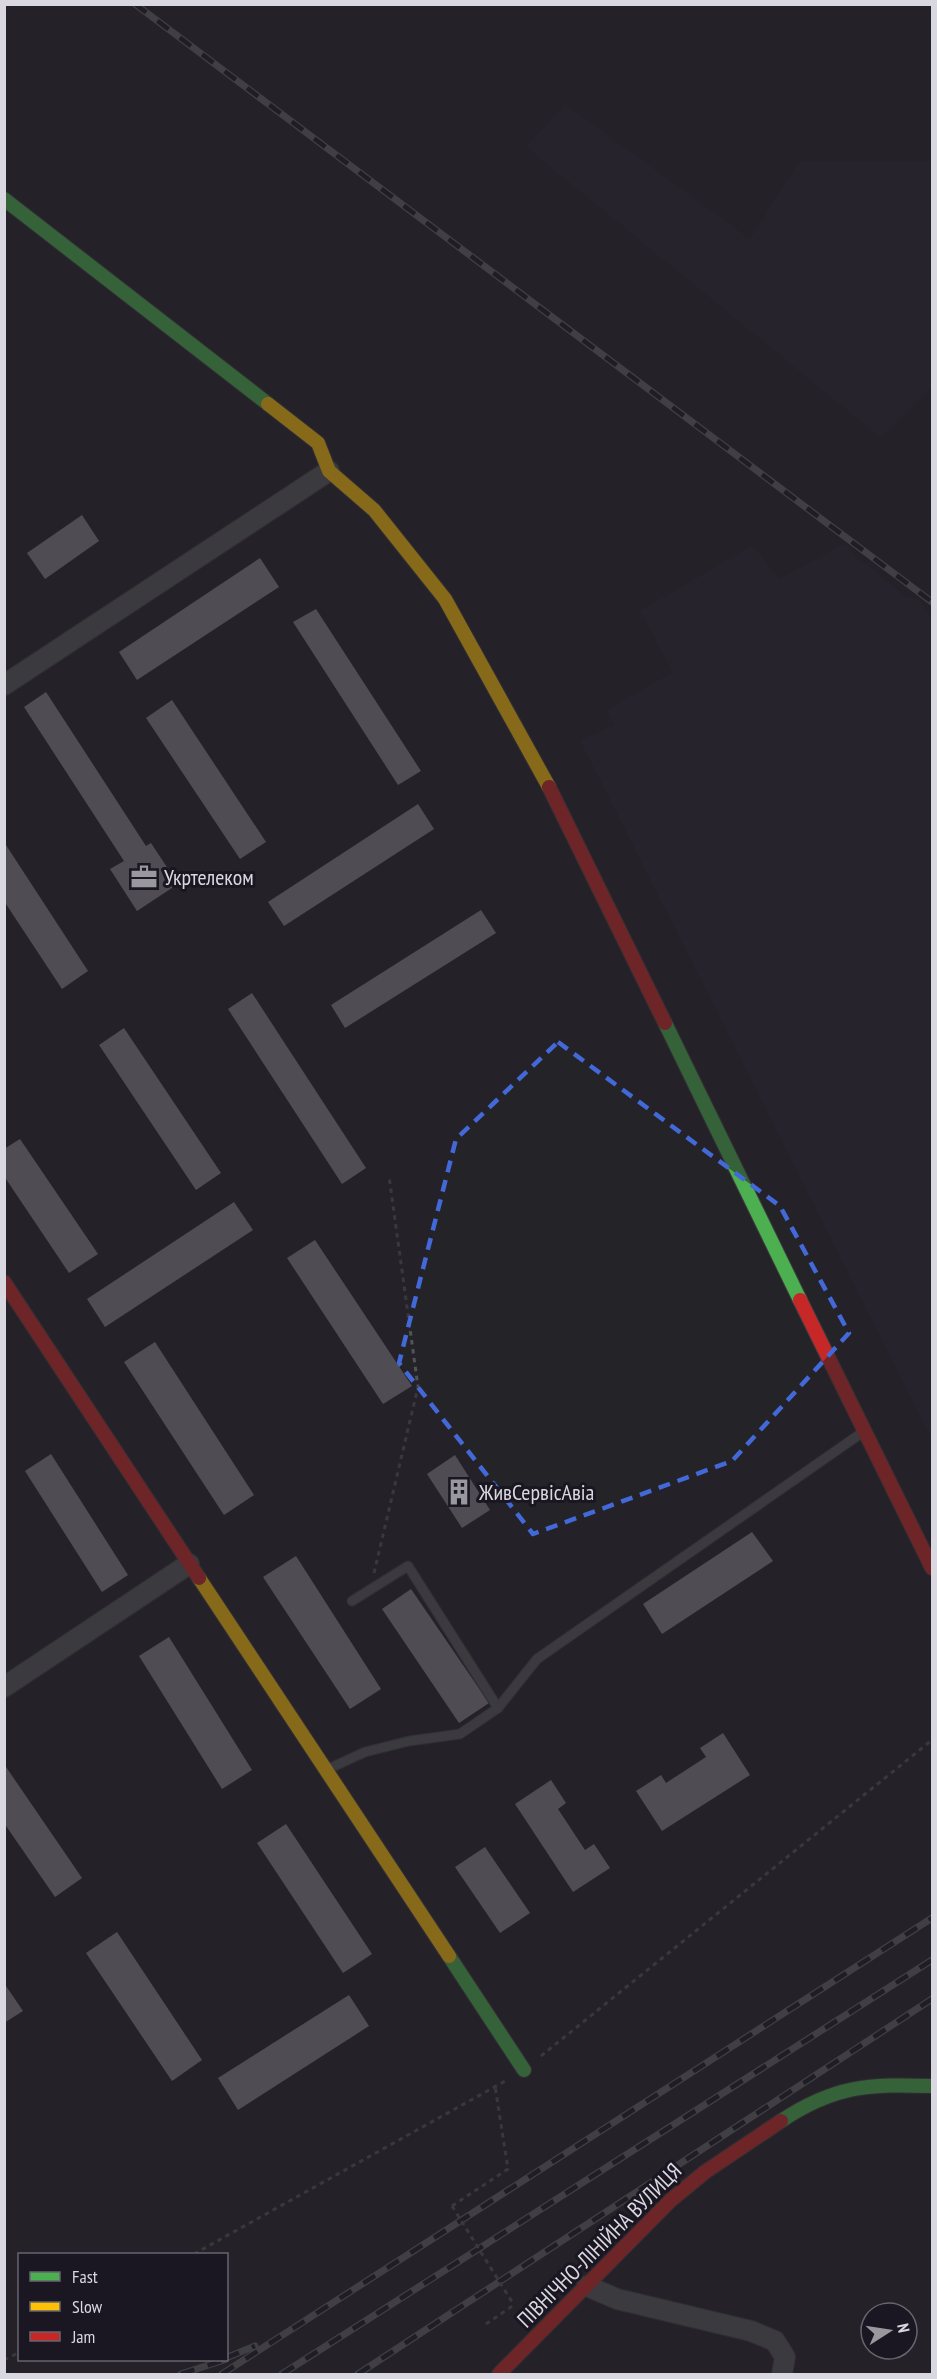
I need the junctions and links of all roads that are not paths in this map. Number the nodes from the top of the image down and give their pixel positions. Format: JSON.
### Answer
{"nodes":[{"id":1,"x":4,"y":199,"type":"edge"},
{"id":2,"x":329,"y":471,"type":"junction"},
{"id":3,"x":4,"y":685,"type":"edge"},
{"id":4,"x":4,"y":1282,"type":"edge"},
{"id":5,"x":865,"y":1430,"type":"junction"},
{"id":6,"x":189,"y":1564,"type":"junction"},
{"id":7,"x":933,"y":1568,"type":"edge"},
{"id":8,"x":352,"y":1600,"type":"dead end"},
{"id":9,"x":4,"y":1686,"type":"edge"},
{"id":10,"x":498,"y":1708,"type":"junction"},
{"id":11,"x":326,"y":1770,"type":"junction"},
{"id":12,"x":524,"y":2070,"type":"road end"},
{"id":13,"x":933,"y":2086,"type":"edge"},
{"id":14,"x":587,"y":2286,"type":"junction"},
{"id":15,"x":499,"y":2374,"type":"edge"},
{"id":16,"x":782,"y":2374,"type":"edge"}],
"edges":[{"from":1,"to":2,"type":"street"},
{"from":2,"to":3,"type":"street"},
{"from":2,"to":5,"type":"street"},
{"from":4,"to":6,"type":"street"},
{"from":5,"to":7,"type":"street"},
{"from":5,"to":10,"type":"lane"},
{"from":6,"to":9,"type":"street"},
{"from":6,"to":11,"type":"street"},
{"from":8,"to":10,"type":"lane"},
{"from":10,"to":11,"type":"lane"},
{"from":11,"to":12,"type":"street"},
{"from":13,"to":14,"type":"street","name":"ПІВНІЧНО-ЛІНІЙНА ВУЛИЦЯ"},
{"from":14,"to":15,"type":"street","name":"ПІВНІЧНО-ЛІНІЙНА ВУЛИЦЯ"},
{"from":14,"to":16,"type":"street"}]}
